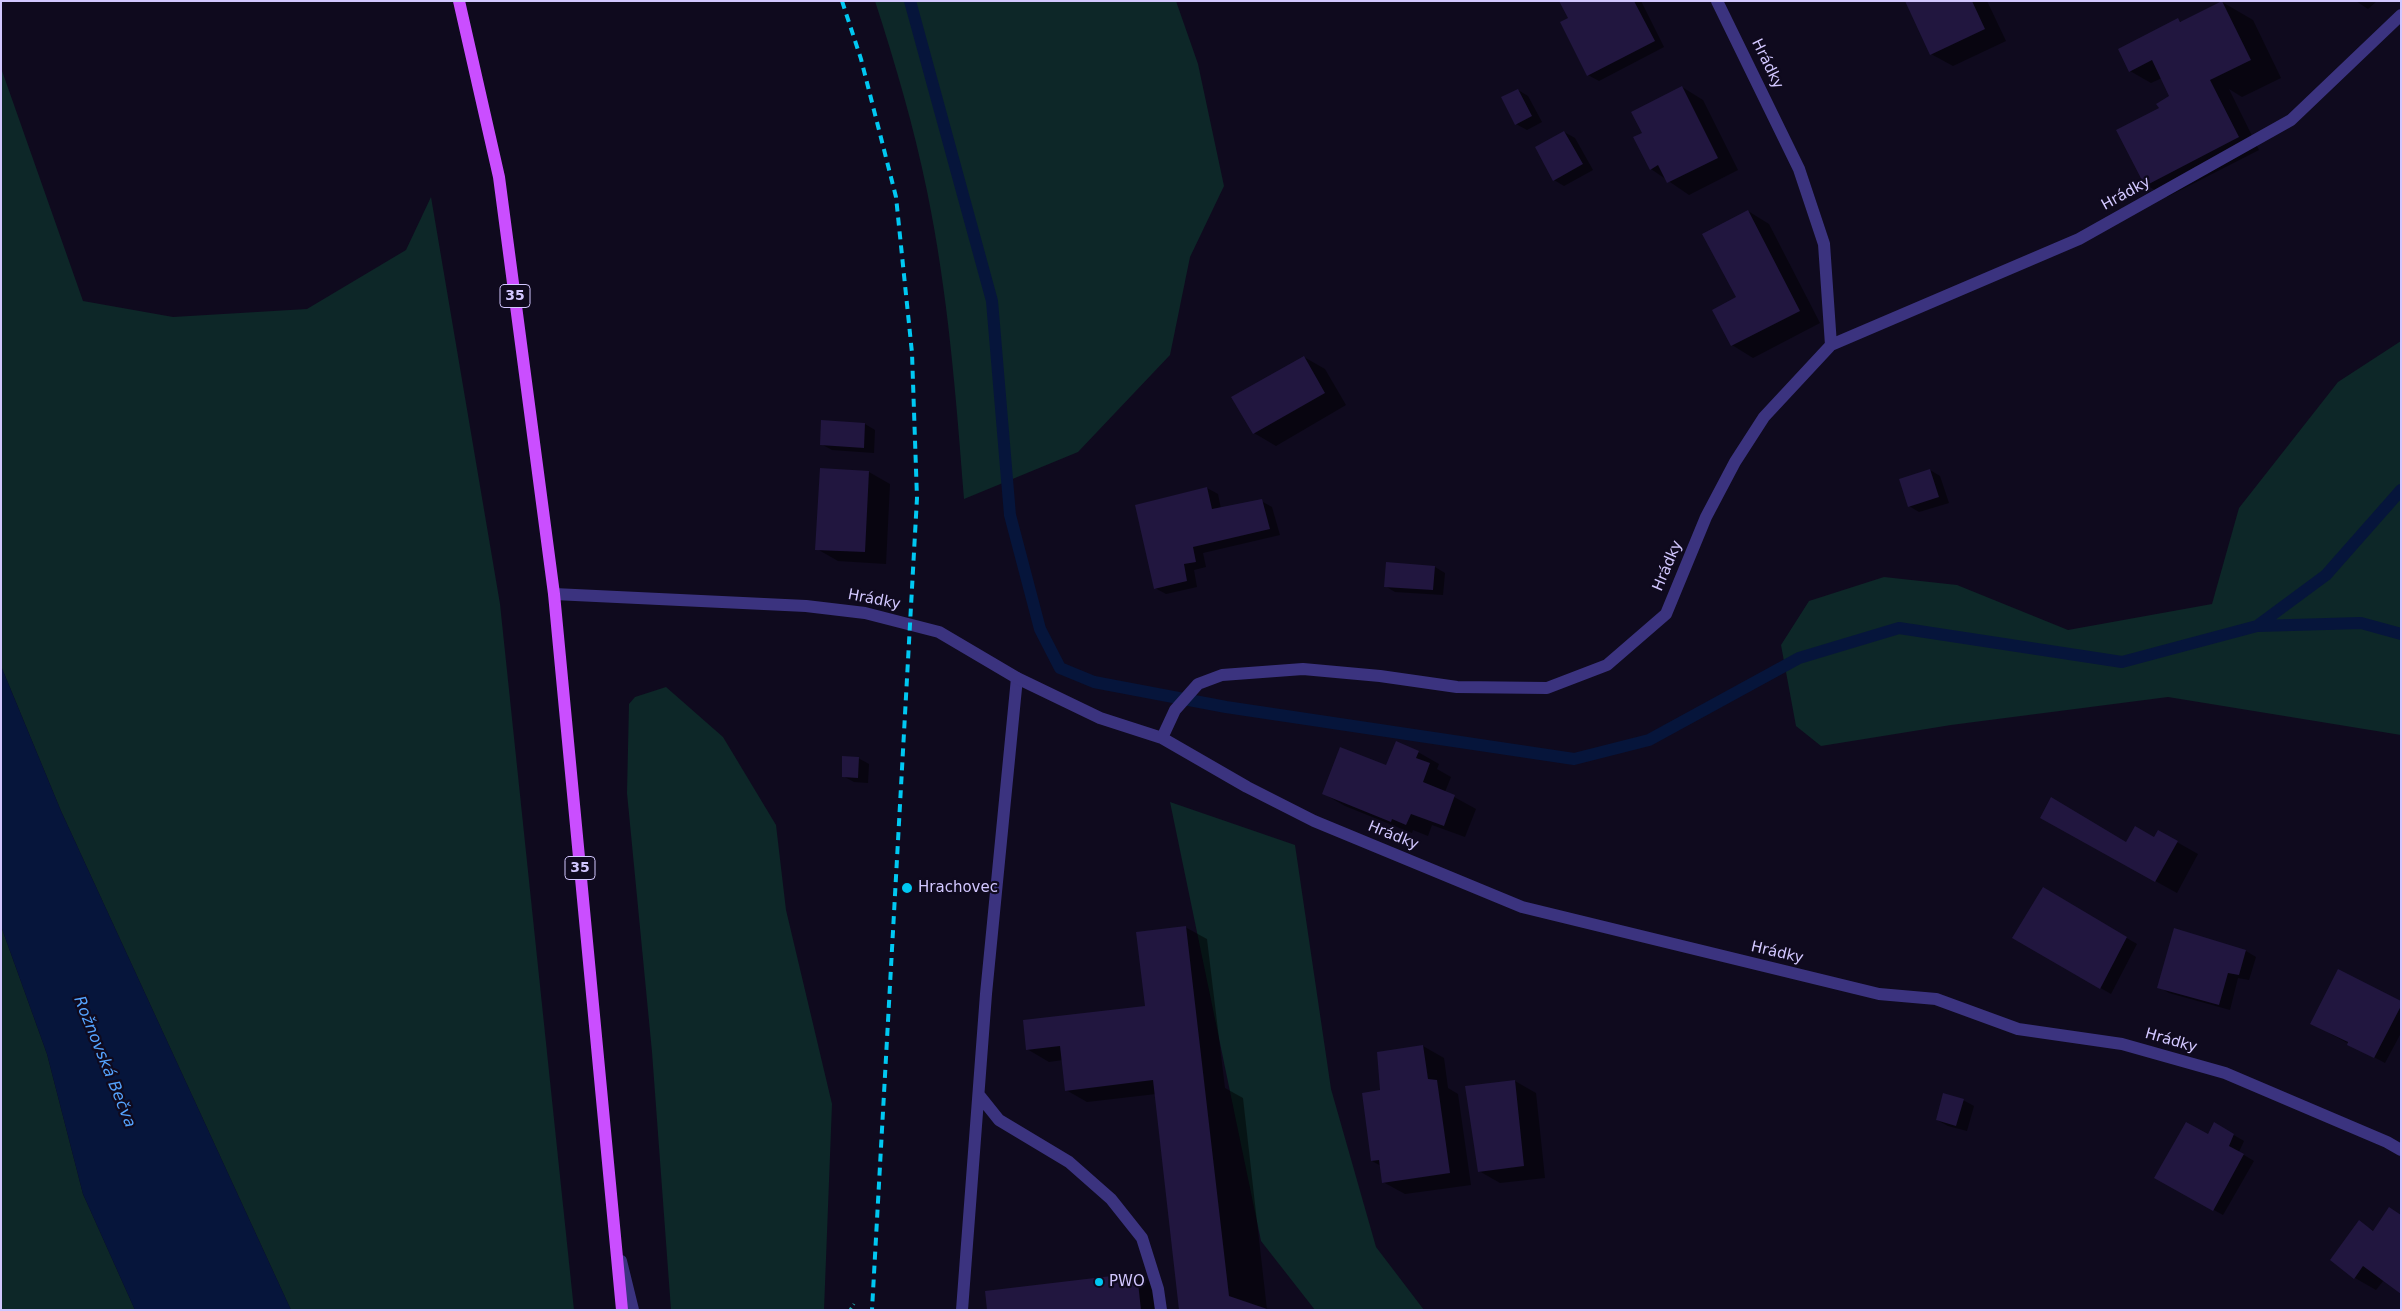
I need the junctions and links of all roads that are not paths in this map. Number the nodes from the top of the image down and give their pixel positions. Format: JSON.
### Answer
{"nodes":[{"id":1,"x":460,"y":1,"type":"edge"},
{"id":2,"x":1717,"y":1,"type":"edge"},
{"id":3,"x":2401,"y":15,"type":"edge"},
{"id":4,"x":1831,"y":345,"type":"junction"},
{"id":5,"x":554,"y":594,"type":"junction"},
{"id":6,"x":1017,"y":678,"type":"junction"},
{"id":7,"x":1162,"y":738,"type":"junction"},
{"id":8,"x":978,"y":1095,"type":"junction"},
{"id":9,"x":2401,"y":1150,"type":"edge"},
{"id":10,"x":614,"y":1232,"type":"junction"},
{"id":11,"x":622,"y":1310,"type":"edge"},
{"id":12,"x":633,"y":1310,"type":"edge"},
{"id":13,"x":962,"y":1310,"type":"edge"},
{"id":14,"x":1161,"y":1310,"type":"edge"}],
"edges":[{"from":1,"to":5,"type":"main road","number":"35"},
{"from":2,"to":4,"type":"street","name":"Hrádky"},
{"from":3,"to":4,"type":"street","name":"Hrádky"},
{"from":4,"to":7,"type":"street","name":"Hrádky"},
{"from":5,"to":6,"type":"street","name":"Hrádky"},
{"from":5,"to":10,"type":"main road","number":"35"},
{"from":6,"to":7,"type":"street","name":"Hrádky"},
{"from":6,"to":8,"type":"street"},
{"from":7,"to":9,"type":"street","name":"Hrádky"},
{"from":8,"to":13,"type":"street"},
{"from":8,"to":14,"type":"street"},
{"from":10,"to":11,"type":"main road","number":"35"},
{"from":10,"to":12,"type":"street"}]}
